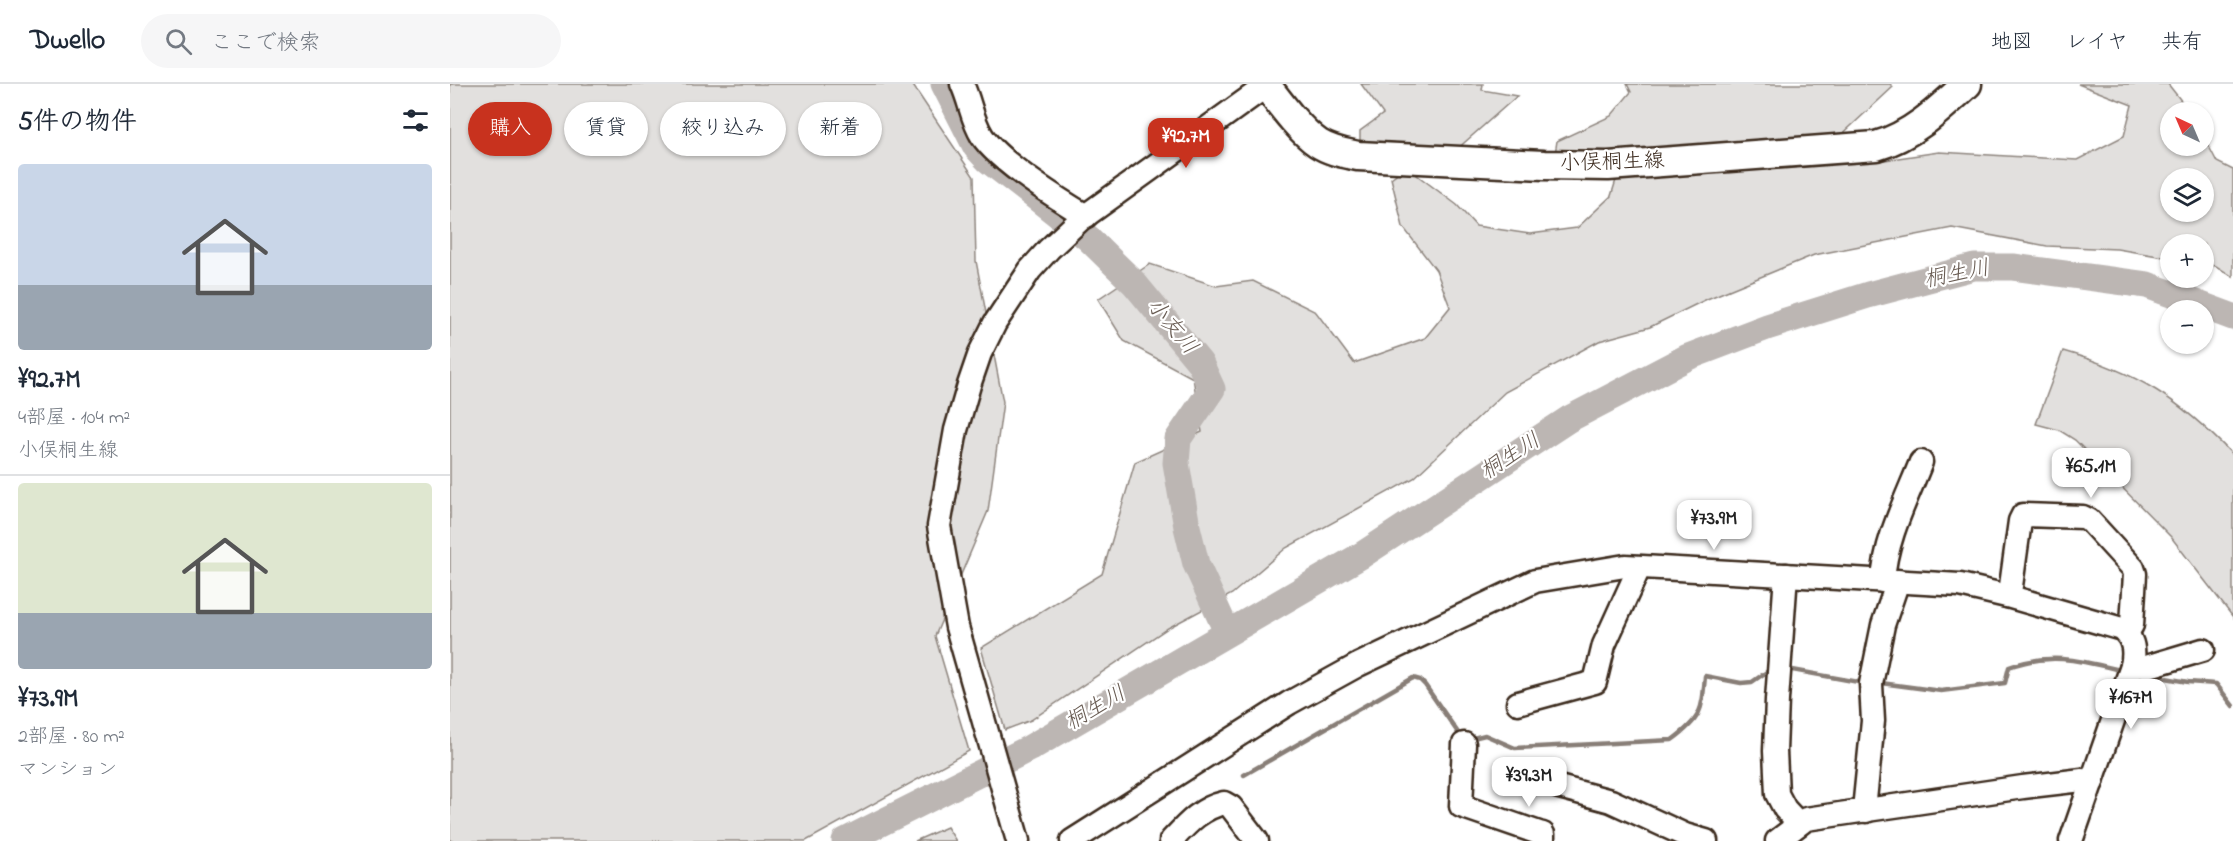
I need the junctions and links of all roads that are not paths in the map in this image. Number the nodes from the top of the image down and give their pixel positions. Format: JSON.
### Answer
{"nodes":[{"id":1,"x":962,"y":84,"type":"edge"},
{"id":2,"x":1967,"y":84,"type":"edge"},
{"id":3,"x":1266,"y":85,"type":"edge"},
{"id":4,"x":1078,"y":222,"type":"junction"},
{"id":5,"x":1921,"y":462,"type":"dead end"},
{"id":6,"x":1639,"y":568,"type":"junction"},
{"id":7,"x":1786,"y":575,"type":"junction"},
{"id":8,"x":1890,"y":581,"type":"junction"},
{"id":9,"x":2007,"y":596,"type":"junction"},
{"id":10,"x":2127,"y":633,"type":"junction"},
{"id":11,"x":2203,"y":650,"type":"dead end"},
{"id":12,"x":2132,"y":666,"type":"junction"},
{"id":13,"x":1518,"y":703,"type":"dead end"},
{"id":14,"x":1464,"y":744,"type":"dead end"},
{"id":15,"x":2092,"y":782,"type":"junction"},
{"id":16,"x":1559,"y":787,"type":"dead end"},
{"id":17,"x":1866,"y":811,"type":"junction"},
{"id":18,"x":1799,"y":824,"type":"junction"},
{"id":19,"x":1018,"y":841,"type":"edge"},
{"id":20,"x":1072,"y":841,"type":"edge"},
{"id":21,"x":1171,"y":841,"type":"edge"},
{"id":22,"x":1257,"y":841,"type":"edge"},
{"id":23,"x":1544,"y":841,"type":"edge"},
{"id":24,"x":1706,"y":841,"type":"edge"},
{"id":25,"x":1777,"y":841,"type":"edge"},
{"id":26,"x":2071,"y":841,"type":"edge"}],
"edges":[{"from":1,"to":4,"type":"street"},
{"from":2,"to":3,"type":"main road","name":"小俣桐生線"},
{"from":3,"to":4,"type":"street"},
{"from":4,"to":19,"type":"street"},
{"from":5,"to":8,"type":"street"},
{"from":6,"to":7,"type":"street"},
{"from":6,"to":13,"type":"street"},
{"from":6,"to":20,"type":"street"},
{"from":7,"to":8,"type":"street"},
{"from":7,"to":18,"type":"street"},
{"from":8,"to":9,"type":"street"},
{"from":8,"to":17,"type":"street"},
{"from":9,"to":10,"type":"street"},
{"from":9,"to":10,"type":"street"},
{"from":10,"to":12,"type":"street"},
{"from":11,"to":12,"type":"street"},
{"from":12,"to":15,"type":"street"},
{"from":14,"to":23,"type":"street"},
{"from":15,"to":17,"type":"street"},
{"from":15,"to":26,"type":"street"},
{"from":16,"to":24,"type":"street"},
{"from":17,"to":18,"type":"street"},
{"from":18,"to":25,"type":"street"},
{"from":21,"to":22,"type":"street"}]}
